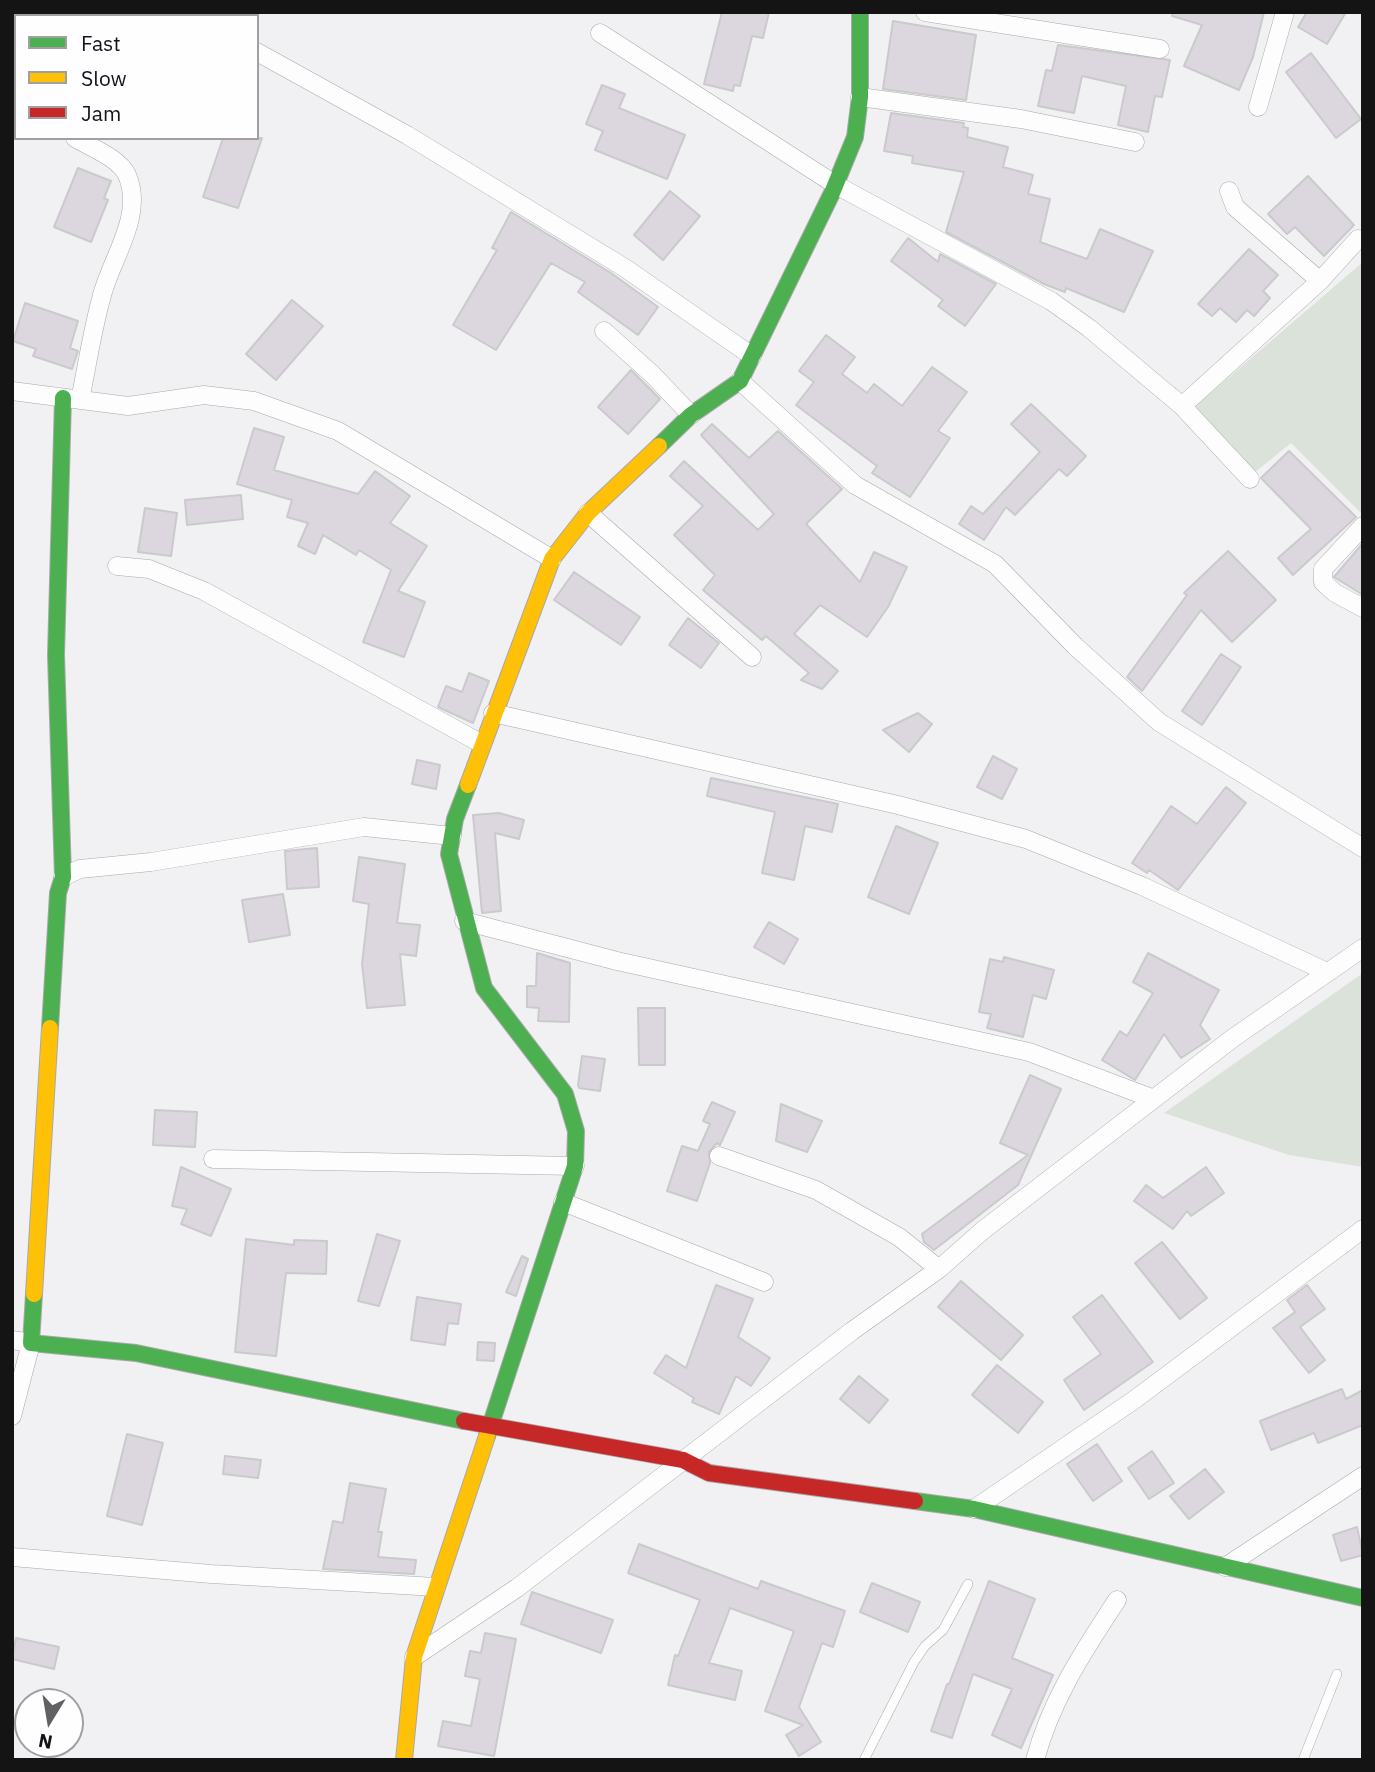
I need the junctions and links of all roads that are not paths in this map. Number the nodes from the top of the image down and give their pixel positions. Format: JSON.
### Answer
{"nodes":[{"id":1,"x":860,"y":12,"type":"edge"},
{"id":2,"x":925,"y":12,"type":"edge"},
{"id":3,"x":1285,"y":12,"type":"edge"},
{"id":4,"x":600,"y":33,"type":"dead end"},
{"id":5,"x":1160,"y":49,"type":"dead end"},
{"id":6,"x":259,"y":52,"type":"edge"},
{"id":7,"x":860,"y":97,"type":"junction"},
{"id":8,"x":1258,"y":107,"type":"dead end"},
{"id":9,"x":78,"y":140,"type":"edge"},
{"id":10,"x":1135,"y":142,"type":"dead end"},
{"id":11,"x":835,"y":185,"type":"junction"},
{"id":12,"x":1229,"y":191,"type":"dead end"},
{"id":13,"x":1358,"y":239,"type":"dead end"},
{"id":14,"x":1320,"y":281,"type":"junction"},
{"id":15,"x":604,"y":331,"type":"dead end"},
{"id":16,"x":752,"y":356,"type":"junction"},
{"id":17,"x":740,"y":381,"type":"junction"},
{"id":18,"x":12,"y":391,"type":"edge"},
{"id":19,"x":72,"y":399,"type":"junction"},
{"id":20,"x":1182,"y":405,"type":"junction"},
{"id":21,"x":691,"y":415,"type":"junction"},
{"id":22,"x":1250,"y":479,"type":"dead end"},
{"id":23,"x":588,"y":513,"type":"junction"},
{"id":24,"x":1363,"y":526,"type":"edge"},
{"id":25,"x":552,"y":559,"type":"junction"},
{"id":26,"x":117,"y":566,"type":"dead end"},
{"id":27,"x":1363,"y":608,"type":"edge"},
{"id":28,"x":752,"y":657,"type":"dead end"},
{"id":29,"x":494,"y":713,"type":"junction"},
{"id":30,"x":482,"y":744,"type":"junction"},
{"id":31,"x":452,"y":836,"type":"junction"},
{"id":32,"x":1363,"y":848,"type":"edge"},
{"id":33,"x":62,"y":877,"type":"junction"},
{"id":34,"x":464,"y":921,"type":"junction"},
{"id":35,"x":1363,"y":948,"type":"edge"},
{"id":36,"x":1327,"y":972,"type":"junction"},
{"id":37,"x":1154,"y":1099,"type":"junction"},
{"id":38,"x":719,"y":1156,"type":"dead end"},
{"id":39,"x":213,"y":1158,"type":"dead end"},
{"id":40,"x":575,"y":1166,"type":"junction"},
{"id":41,"x":563,"y":1202,"type":"junction"},
{"id":42,"x":1363,"y":1229,"type":"edge"},
{"id":43,"x":939,"y":1269,"type":"junction"},
{"id":44,"x":764,"y":1282,"type":"dead end"},
{"id":45,"x":12,"y":1340,"type":"edge"},
{"id":46,"x":31,"y":1343,"type":"junction"},
{"id":47,"x":12,"y":1416,"type":"edge"},
{"id":48,"x":487,"y":1426,"type":"junction"},
{"id":49,"x":683,"y":1460,"type":"junction"},
{"id":50,"x":1363,"y":1476,"type":"edge"},
{"id":51,"x":974,"y":1509,"type":"junction"},
{"id":52,"x":12,"y":1557,"type":"edge"},
{"id":53,"x":1225,"y":1567,"type":"junction"},
{"id":54,"x":968,"y":1584,"type":"dead end"},
{"id":55,"x":436,"y":1587,"type":"junction"},
{"id":56,"x":1363,"y":1598,"type":"edge"},
{"id":57,"x":1117,"y":1600,"type":"dead end"},
{"id":58,"x":414,"y":1657,"type":"junction"},
{"id":59,"x":1337,"y":1674,"type":"dead end"},
{"id":60,"x":404,"y":1760,"type":"edge"},
{"id":61,"x":864,"y":1760,"type":"edge"},
{"id":62,"x":1035,"y":1760,"type":"edge"},
{"id":63,"x":1303,"y":1760,"type":"edge"}],
"edges":[{"from":1,"to":7,"type":"street"},
{"from":2,"to":5,"type":"street"},
{"from":3,"to":8,"type":"street"},
{"from":4,"to":11,"type":"street"},
{"from":6,"to":16,"type":"street"},
{"from":7,"to":10,"type":"street"},
{"from":7,"to":11,"type":"street"},
{"from":9,"to":19,"type":"street"},
{"from":11,"to":16,"type":"street"},
{"from":11,"to":20,"type":"street"},
{"from":12,"to":14,"type":"street"},
{"from":13,"to":14,"type":"street"},
{"from":14,"to":20,"type":"street"},
{"from":15,"to":21,"type":"street"},
{"from":16,"to":17,"type":"street"},
{"from":17,"to":21,"type":"street"},
{"from":17,"to":32,"type":"street"},
{"from":18,"to":19,"type":"street"},
{"from":19,"to":25,"type":"street"},
{"from":19,"to":33,"type":"street"},
{"from":20,"to":22,"type":"street"},
{"from":21,"to":23,"type":"street"},
{"from":23,"to":25,"type":"street"},
{"from":23,"to":28,"type":"street"},
{"from":24,"to":27,"type":"street"},
{"from":25,"to":29,"type":"street"},
{"from":26,"to":30,"type":"street"},
{"from":29,"to":30,"type":"street"},
{"from":29,"to":36,"type":"street"},
{"from":30,"to":31,"type":"street"},
{"from":31,"to":33,"type":"street"},
{"from":31,"to":34,"type":"street"},
{"from":33,"to":46,"type":"street"},
{"from":34,"to":37,"type":"street"},
{"from":34,"to":40,"type":"street"},
{"from":35,"to":36,"type":"street"},
{"from":36,"to":37,"type":"street"},
{"from":37,"to":43,"type":"street"},
{"from":38,"to":43,"type":"street"},
{"from":39,"to":40,"type":"street"},
{"from":40,"to":41,"type":"street"},
{"from":41,"to":44,"type":"street"},
{"from":41,"to":48,"type":"street"},
{"from":42,"to":51,"type":"street"},
{"from":43,"to":49,"type":"street"},
{"from":45,"to":46,"type":"street"},
{"from":46,"to":47,"type":"street"},
{"from":46,"to":48,"type":"street"},
{"from":48,"to":49,"type":"street"},
{"from":48,"to":55,"type":"street"},
{"from":49,"to":51,"type":"street"},
{"from":49,"to":58,"type":"street"},
{"from":50,"to":53,"type":"street"},
{"from":51,"to":53,"type":"street"},
{"from":52,"to":55,"type":"street"},
{"from":53,"to":56,"type":"street"},
{"from":54,"to":61,"type":"lane"},
{"from":55,"to":58,"type":"street"},
{"from":57,"to":62,"type":"street"},
{"from":58,"to":60,"type":"street"},
{"from":59,"to":63,"type":"lane"}]}
